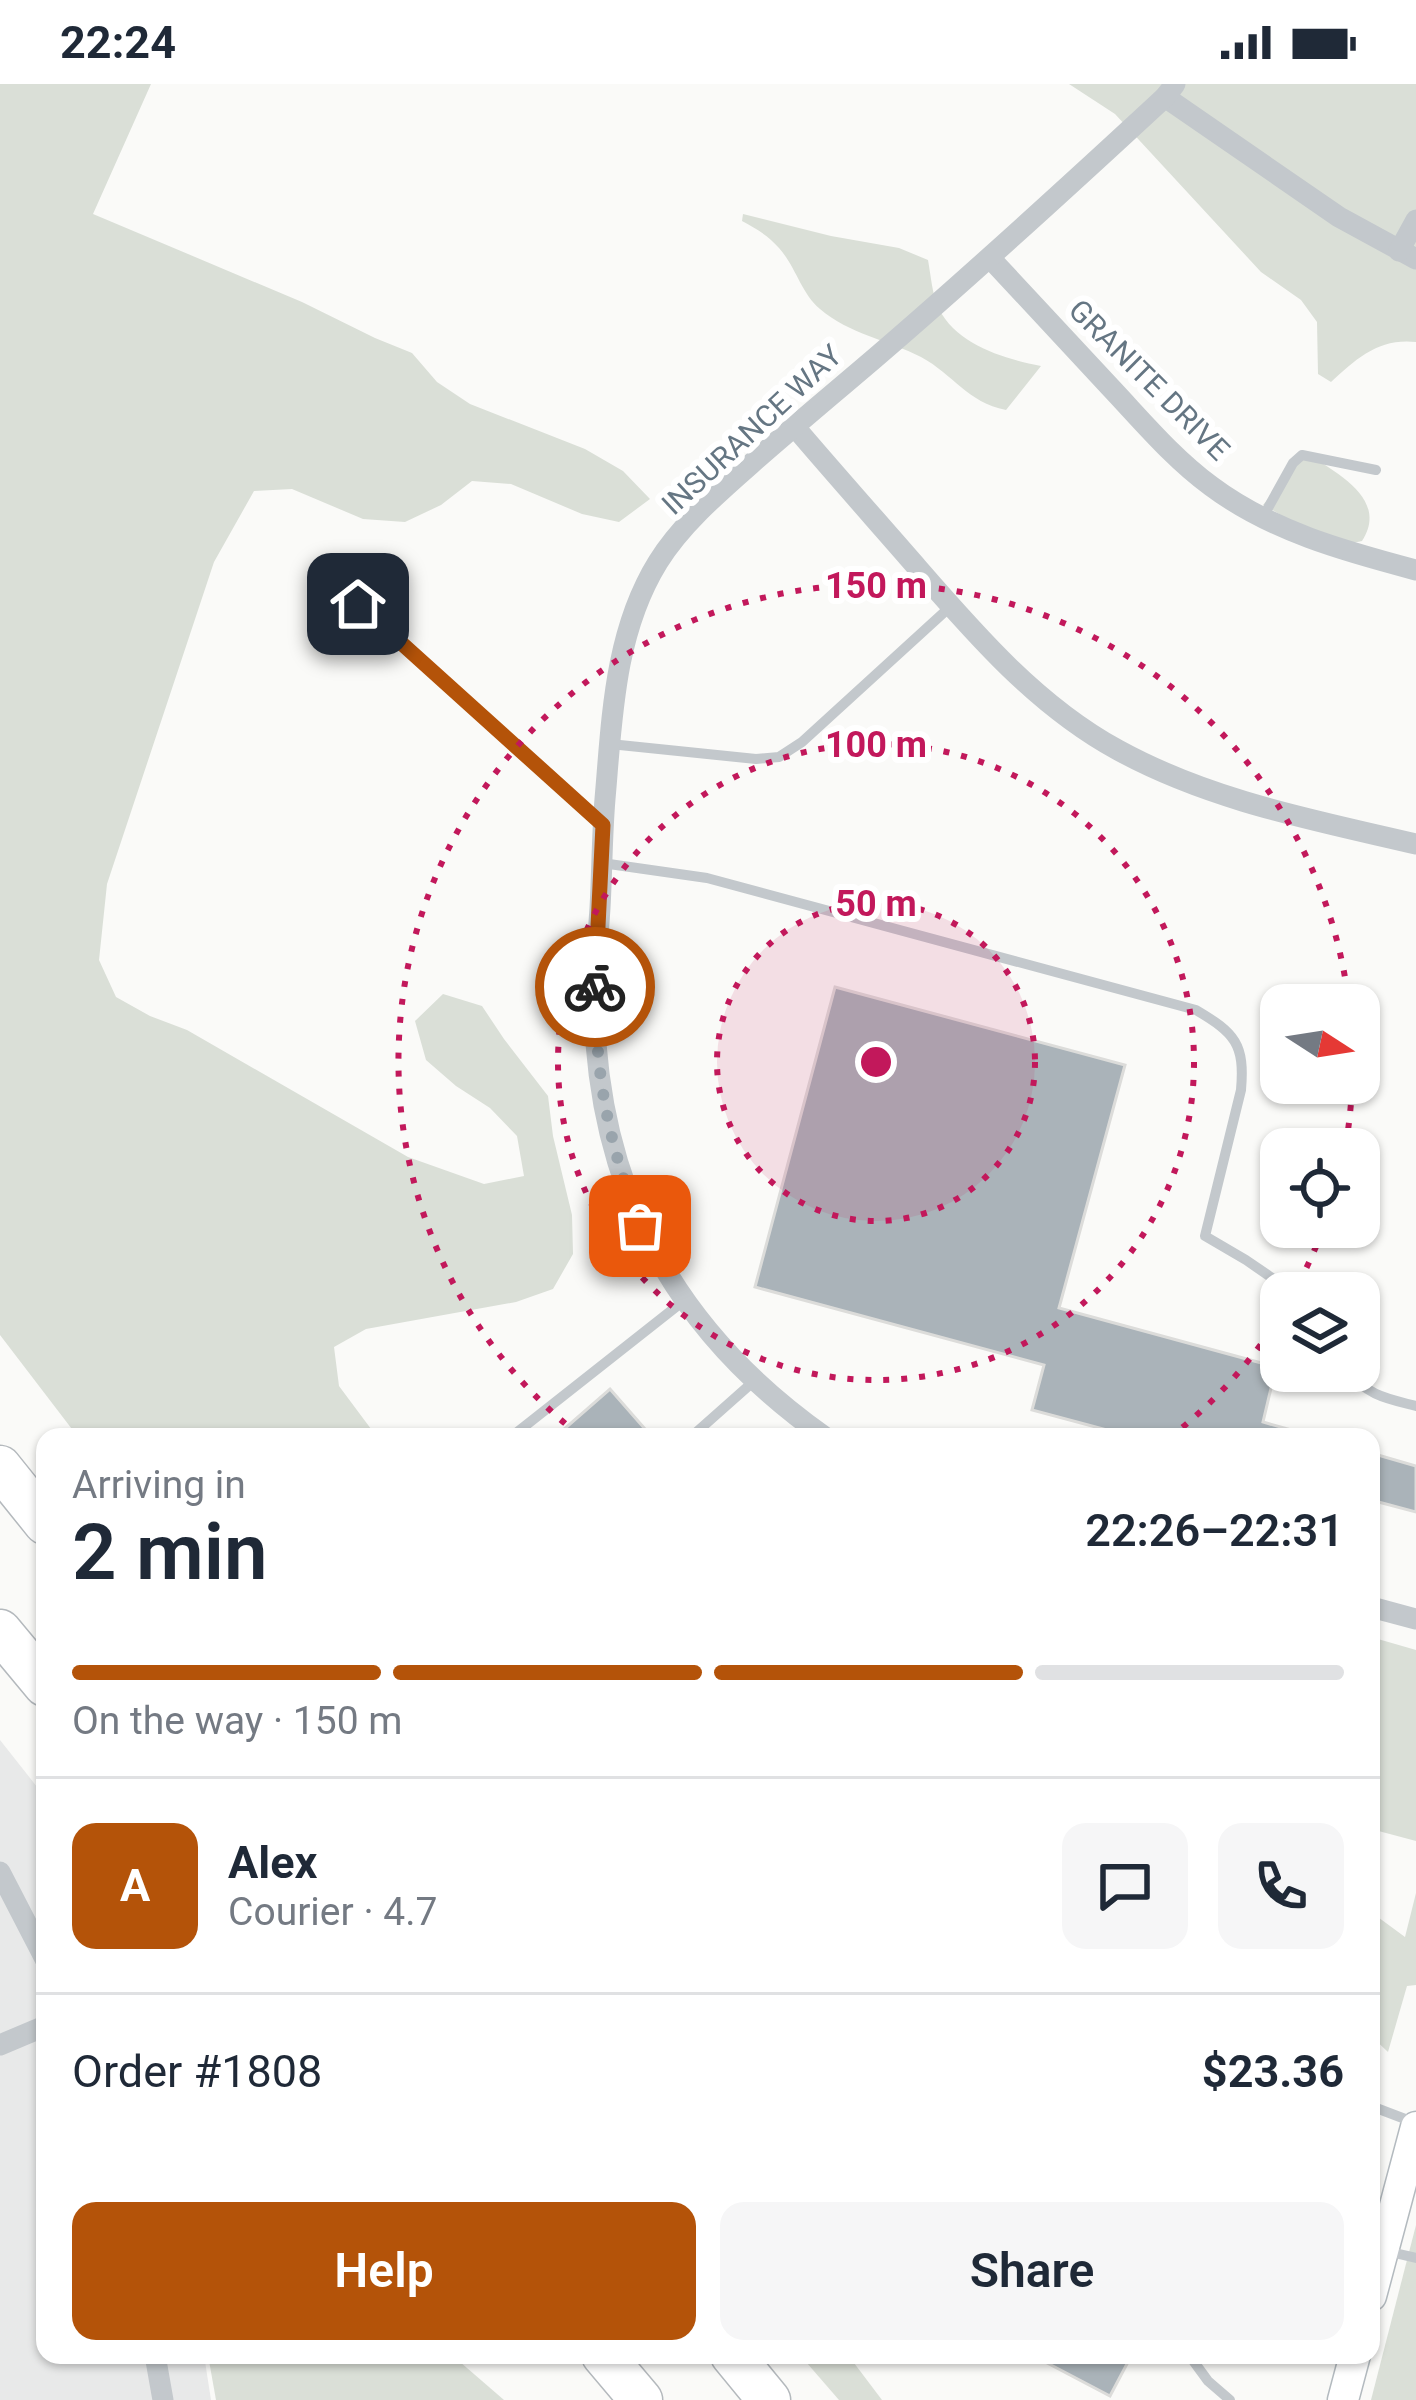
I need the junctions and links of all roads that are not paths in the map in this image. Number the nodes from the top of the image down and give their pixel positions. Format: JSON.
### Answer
{"nodes":[{"id":1,"x":1170,"y":90,"type":"edge"},
{"id":2,"x":1416,"y":220,"type":"edge"},
{"id":3,"x":1408,"y":255,"type":"edge"},
{"id":4,"x":991,"y":259,"type":"junction"},
{"id":5,"x":794,"y":427,"type":"junction"},
{"id":6,"x":1376,"y":470,"type":"dead end"},
{"id":7,"x":1263,"y":517,"type":"junction"},
{"id":8,"x":1416,"y":570,"type":"edge"},
{"id":9,"x":358,"y":604,"type":"dead end"},
{"id":10,"x":951,"y":606,"type":"junction"},
{"id":11,"x":610,"y":744,"type":"junction"},
{"id":12,"x":603,"y":825,"type":"junction"},
{"id":13,"x":1416,"y":844,"type":"edge"},
{"id":14,"x":602,"y":863,"type":"junction"},
{"id":15,"x":1264,"y":1272,"type":"edge"},
{"id":16,"x":686,"y":1299,"type":"junction"},
{"id":17,"x":753,"y":1382,"type":"junction"},
{"id":18,"x":1370,"y":1392,"type":"edge"},
{"id":19,"x":1416,"y":1406,"type":"edge"},
{"id":20,"x":523,"y":1428,"type":"edge"},
{"id":21,"x":701,"y":1428,"type":"edge"},
{"id":22,"x":812,"y":1428,"type":"edge"},
{"id":23,"x":0,"y":1467,"type":"edge"},
{"id":24,"x":36,"y":1512,"type":"edge"},
{"id":25,"x":1380,"y":1609,"type":"edge"},
{"id":26,"x":1416,"y":1619,"type":"edge"},
{"id":27,"x":0,"y":1631,"type":"edge"},
{"id":28,"x":36,"y":1674,"type":"edge"},
{"id":29,"x":0,"y":1872,"type":"edge"},
{"id":30,"x":36,"y":1942,"type":"edge"},
{"id":31,"x":36,"y":2030,"type":"edge"},
{"id":32,"x":0,"y":2044,"type":"edge"},
{"id":33,"x":1380,"y":2110,"type":"edge"},
{"id":34,"x":1416,"y":2125,"type":"edge"},
{"id":35,"x":1405,"y":2210,"type":"edge"},
{"id":36,"x":1383,"y":2250,"type":"junction"},
{"id":37,"x":1416,"y":2258,"type":"edge"},
{"id":38,"x":1380,"y":2262,"type":"edge"},
{"id":39,"x":157,"y":2364,"type":"edge"},
{"id":40,"x":611,"y":2364,"type":"edge"},
{"id":41,"x":739,"y":2364,"type":"edge"},
{"id":42,"x":1196,"y":2364,"type":"edge"},
{"id":43,"x":1353,"y":2364,"type":"edge"},
{"id":44,"x":163,"y":2400,"type":"edge"},
{"id":45,"x":641,"y":2400,"type":"edge"},
{"id":46,"x":769,"y":2400,"type":"edge"},
{"id":47,"x":1230,"y":2400,"type":"edge"},
{"id":48,"x":1343,"y":2400,"type":"edge"}],
"edges":[{"from":1,"to":3,"type":"street"},
{"from":1,"to":4,"type":"street","name":"INSURANCE WAY"},
{"from":2,"to":3,"type":"street"},
{"from":4,"to":5,"type":"street","name":"INSURANCE WAY"},
{"from":4,"to":7,"type":"street","name":"GRANITE DRIVE"},
{"from":5,"to":10,"type":"street"},
{"from":5,"to":11,"type":"street","name":"INSURANCE WAY"},
{"from":6,"to":7,"type":"lane"},
{"from":7,"to":8,"type":"street","name":"GRANITE DRIVE"},
{"from":9,"to":12,"type":"lane"},
{"from":10,"to":11,"type":"lane"},
{"from":10,"to":13,"type":"street"},
{"from":11,"to":12,"type":"street","name":"INSURANCE WAY"},
{"from":12,"to":14,"type":"street","name":"INSURANCE WAY"},
{"from":14,"to":15,"type":"lane"},
{"from":14,"to":16,"type":"street","name":"INSURANCE WAY"},
{"from":16,"to":17,"type":"street","name":"INSURANCE WAY"},
{"from":16,"to":20,"type":"lane"},
{"from":17,"to":21,"type":"lane"},
{"from":17,"to":22,"type":"street","name":"INSURANCE WAY"},
{"from":18,"to":19,"type":"lane"},
{"from":23,"to":24,"type":"highway"},
{"from":25,"to":26,"type":"street"},
{"from":27,"to":28,"type":"highway"},
{"from":29,"to":30,"type":"street"},
{"from":31,"to":32,"type":"street"},
{"from":33,"to":34,"type":"lane"},
{"from":34,"to":35,"type":"main road"},
{"from":35,"to":36,"type":"main road"},
{"from":36,"to":37,"type":"lane"},
{"from":36,"to":38,"type":"main road"},
{"from":39,"to":44,"type":"street"},
{"from":40,"to":45,"type":"highway"},
{"from":41,"to":46,"type":"highway"},
{"from":42,"to":47,"type":"lane"},
{"from":43,"to":48,"type":"main road"}]}
